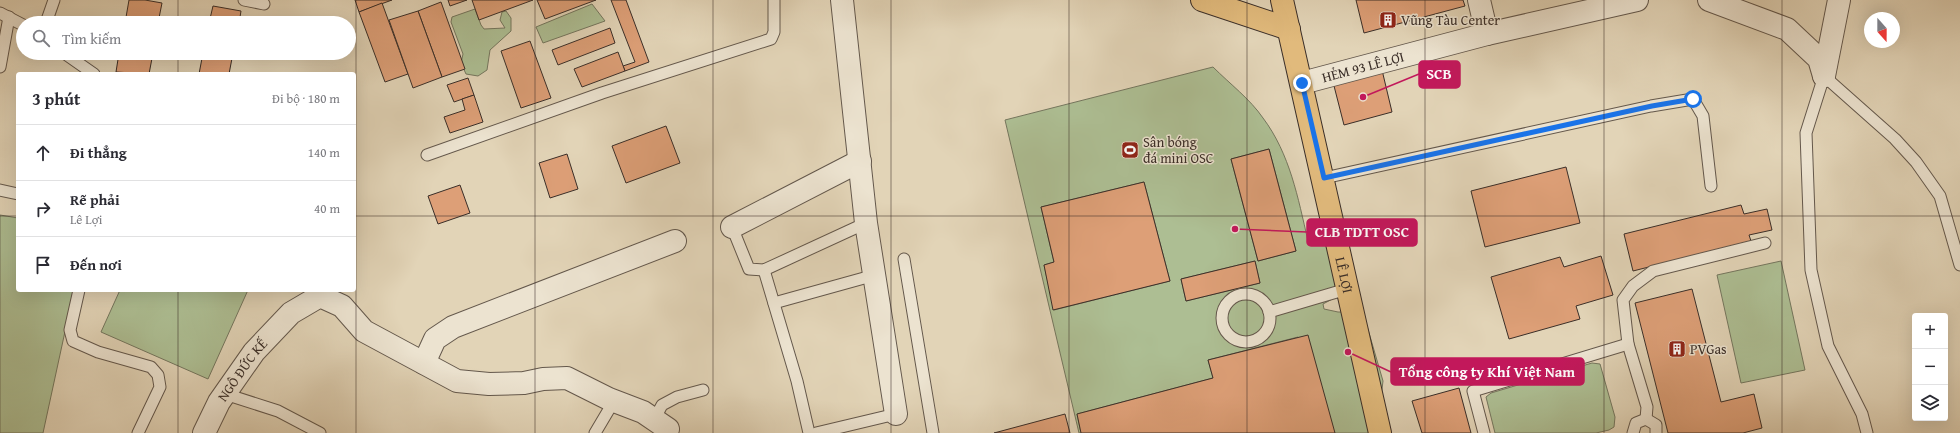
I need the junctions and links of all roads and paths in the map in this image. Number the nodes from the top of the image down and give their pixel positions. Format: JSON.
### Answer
{"nodes":[{"id":1,"x":54,"y":0,"type":"edge"},
{"id":2,"x":244,"y":0,"type":"edge"},
{"id":3,"x":774,"y":0,"type":"edge"},
{"id":4,"x":842,"y":0,"type":"edge"},
{"id":5,"x":1202,"y":0,"type":"edge"},
{"id":6,"x":1282,"y":0,"type":"edge"},
{"id":7,"x":1479,"y":0,"type":"edge"},
{"id":8,"x":1635,"y":0,"type":"edge"},
{"id":9,"x":1708,"y":0,"type":"edge"},
{"id":10,"x":1839,"y":0,"type":"edge"},
{"id":11,"x":264,"y":4,"type":"dead end"},
{"id":12,"x":4,"y":15,"type":"edge"},
{"id":13,"x":48,"y":16,"type":"edge"},
{"id":14,"x":16,"y":21,"type":"edge"},
{"id":15,"x":1289,"y":29,"type":"junction"},
{"id":16,"x":1487,"y":34,"type":"junction"},
{"id":17,"x":74,"y":60,"type":"edge"},
{"id":18,"x":0,"y":67,"type":"edge"},
{"id":19,"x":91,"y":72,"type":"edge"},
{"id":20,"x":1824,"y":76,"type":"junction"},
{"id":21,"x":1302,"y":83,"type":"junction"},
{"id":22,"x":427,"y":155,"type":"dead end"},
{"id":23,"x":860,"y":161,"type":"junction"},
{"id":24,"x":1324,"y":178,"type":"junction"},
{"id":25,"x":1711,"y":186,"type":"dead end"},
{"id":26,"x":0,"y":190,"type":"edge"},
{"id":27,"x":16,"y":194,"type":"edge"},
{"id":28,"x":866,"y":223,"type":"junction"},
{"id":29,"x":732,"y":227,"type":"joint"},
{"id":30,"x":675,"y":241,"type":"dead end"},
{"id":31,"x":1765,"y":243,"type":"dead end"},
{"id":32,"x":904,"y":259,"type":"dead end"},
{"id":33,"x":1960,"y":265,"type":"edge"},
{"id":34,"x":764,"y":270,"type":"junction"},
{"id":35,"x":875,"y":275,"type":"junction"},
{"id":36,"x":1347,"y":289,"type":"junction"},
{"id":37,"x":79,"y":292,"type":"edge"},
{"id":38,"x":774,"y":303,"type":"junction"},
{"id":39,"x":1269,"y":312,"type":"junction"},
{"id":40,"x":1628,"y":344,"type":"junction"},
{"id":41,"x":424,"y":363,"type":"junction"},
{"id":42,"x":703,"y":390,"type":"dead end"},
{"id":43,"x":225,"y":394,"type":"junction"},
{"id":44,"x":614,"y":401,"type":"junction"},
{"id":45,"x":896,"y":414,"type":"joint"},
{"id":46,"x":1646,"y":419,"type":"junction"},
{"id":47,"x":661,"y":424,"type":"joint"},
{"id":48,"x":138,"y":433,"type":"edge"},
{"id":49,"x":204,"y":433,"type":"edge"},
{"id":50,"x":320,"y":433,"type":"edge"},
{"id":51,"x":595,"y":433,"type":"edge"},
{"id":52,"x":808,"y":433,"type":"edge"},
{"id":53,"x":816,"y":433,"type":"edge"},
{"id":54,"x":933,"y":433,"type":"edge"},
{"id":55,"x":1380,"y":433,"type":"edge"},
{"id":56,"x":1484,"y":433,"type":"edge"},
{"id":57,"x":1633,"y":433,"type":"edge"},
{"id":58,"x":1656,"y":433,"type":"edge"},
{"id":59,"x":1867,"y":433,"type":"edge"}],
"edges":[{"from":1,"to":13,"type":"lane"},
{"from":2,"to":11,"type":"lane"},
{"from":3,"to":22,"type":"lane"},
{"from":4,"to":23,"type":"street"},
{"from":5,"to":15,"type":"main road"},
{"from":6,"to":15,"type":"main road","name":"LÊ LỢI"},
{"from":7,"to":16,"type":"street"},
{"from":8,"to":16,"type":"street","name":"HẺM 93 LÊ LỢI"},
{"from":9,"to":20,"type":"street"},
{"from":10,"to":20,"type":"street"},
{"from":12,"to":14,"type":"lane"},
{"from":12,"to":18,"type":"lane"},
{"from":15,"to":21,"type":"main road","name":"LÊ LỢI"},
{"from":16,"to":21,"type":"street","name":"HẺM 93 LÊ LỢI"},
{"from":17,"to":19,"type":"lane"},
{"from":20,"to":33,"type":"lane"},
{"from":20,"to":59,"type":"lane"},
{"from":21,"to":24,"type":"main road","name":"LÊ LỢI"},
{"from":23,"to":28,"type":"street"},
{"from":23,"to":29,"type":"street"},
{"from":24,"to":25,"type":"lane"},
{"from":24,"to":36,"type":"main road","name":"LÊ LỢI"},
{"from":26,"to":27,"type":"lane"},
{"from":28,"to":34,"type":"lane"},
{"from":28,"to":35,"type":"street"},
{"from":29,"to":34,"type":"lane"},
{"from":30,"to":41,"type":"street"},
{"from":31,"to":40,"type":"lane"},
{"from":32,"to":54,"type":"lane"},
{"from":34,"to":38,"type":"lane"},
{"from":35,"to":38,"type":"lane"},
{"from":35,"to":45,"type":"street"},
{"from":36,"to":39,"type":"lane"},
{"from":36,"to":55,"type":"main road","name":"LÊ LỢI"},
{"from":37,"to":48,"type":"lane"},
{"from":38,"to":52,"type":"lane"},
{"from":39,"to":39,"type":"lane"},
{"from":40,"to":46,"type":"lane"},
{"from":40,"to":56,"type":"lane"},
{"from":41,"to":43,"type":"street","name":"NGÔ ĐỨC KẾ"},
{"from":41,"to":44,"type":"street"},
{"from":42,"to":47,"type":"lane"},
{"from":43,"to":49,"type":"street","name":"NGÔ ĐỨC KẾ"},
{"from":43,"to":50,"type":"lane"},
{"from":44,"to":47,"type":"street"},
{"from":44,"to":51,"type":"lane"},
{"from":45,"to":53,"type":"lane"},
{"from":46,"to":57,"type":"lane"},
{"from":46,"to":58,"type":"lane"}]}
